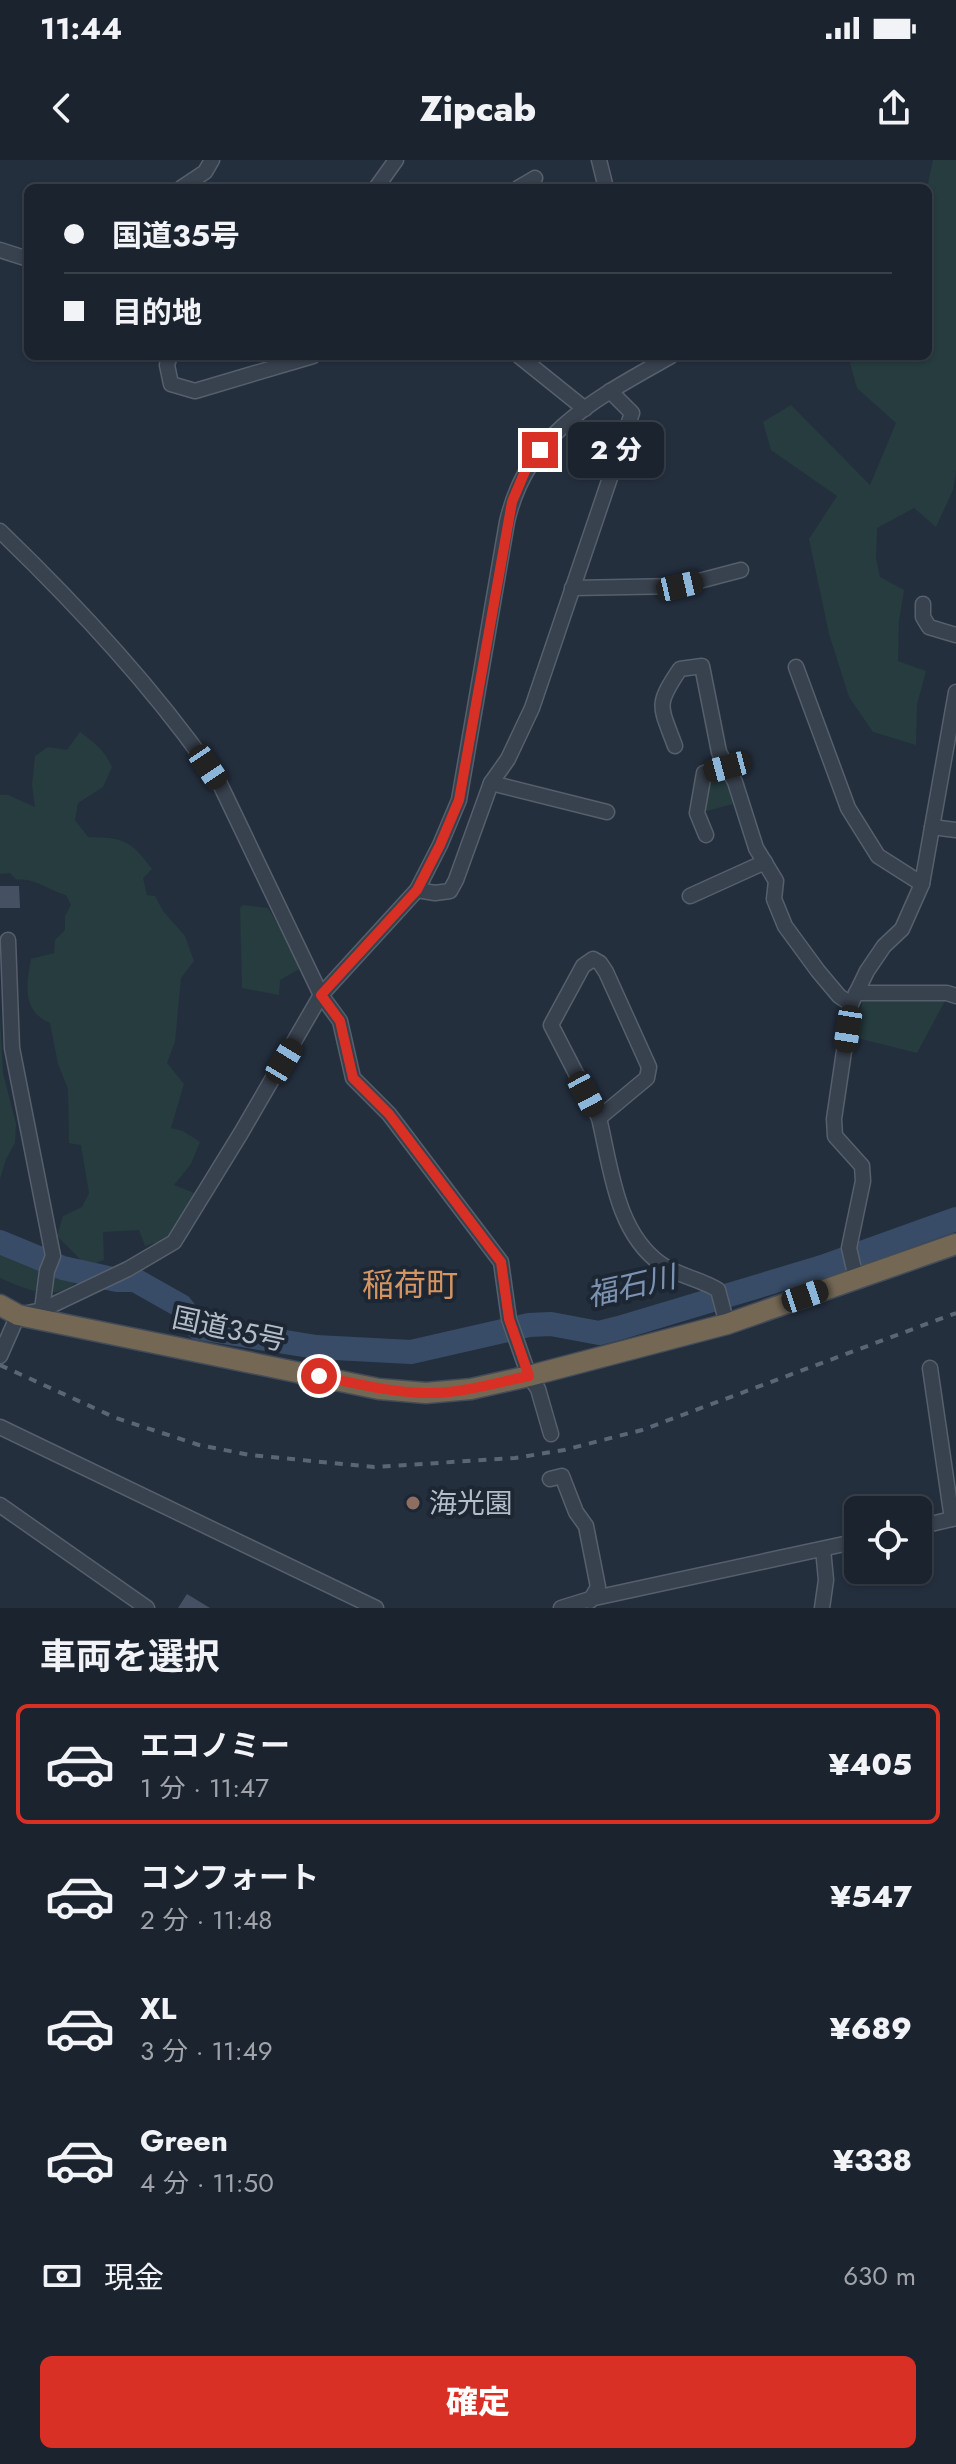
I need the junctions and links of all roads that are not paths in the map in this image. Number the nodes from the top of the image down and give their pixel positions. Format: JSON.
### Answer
{"nodes":[{"id":1,"x":212,"y":160,"type":"edge"},
{"id":2,"x":396,"y":160,"type":"edge"},
{"id":3,"x":599,"y":160,"type":"edge"},
{"id":4,"x":535,"y":178,"type":"dead end"},
{"id":5,"x":187,"y":184,"type":"edge"},
{"id":6,"x":379,"y":184,"type":"edge"},
{"id":7,"x":525,"y":184,"type":"edge"},
{"id":8,"x":605,"y":184,"type":"edge"},
{"id":9,"x":0,"y":250,"type":"edge"},
{"id":10,"x":24,"y":258,"type":"edge"},
{"id":11,"x":169,"y":360,"type":"edge"},
{"id":12,"x":300,"y":360,"type":"edge"},
{"id":13,"x":524,"y":360,"type":"edge"},
{"id":14,"x":664,"y":360,"type":"edge"},
{"id":15,"x":610,"y":391,"type":"junction"},
{"id":16,"x":585,"y":409,"type":"junction"},
{"id":17,"x":0,"y":531,"type":"edge"},
{"id":18,"x":741,"y":570,"type":"dead end"},
{"id":19,"x":572,"y":588,"type":"junction"},
{"id":20,"x":923,"y":604,"type":"dead end"},
{"id":21,"x":956,"y":635,"type":"edge"},
{"id":22,"x":796,"y":667,"type":"dead end"},
{"id":23,"x":956,"y":692,"type":"edge"},
{"id":24,"x":675,"y":746,"type":"dead end"},
{"id":25,"x":727,"y":767,"type":"junction"},
{"id":26,"x":491,"y":783,"type":"junction"},
{"id":27,"x":607,"y":812,"type":"dead end"},
{"id":28,"x":932,"y":827,"type":"junction"},
{"id":29,"x":956,"y":830,"type":"edge"},
{"id":30,"x":706,"y":835,"type":"dead end"},
{"id":31,"x":765,"y":862,"type":"junction"},
{"id":32,"x":922,"y":884,"type":"junction"},
{"id":33,"x":417,"y":890,"type":"junction"},
{"id":34,"x":690,"y":896,"type":"dead end"},
{"id":35,"x":8,"y":940,"type":"dead end"},
{"id":36,"x":321,"y":995,"type":"junction"},
{"id":37,"x":956,"y":996,"type":"edge"},
{"id":38,"x":854,"y":999,"type":"junction"},
{"id":39,"x":599,"y":1118,"type":"junction"},
{"id":40,"x":956,"y":1244,"type":"edge"},
{"id":41,"x":852,"y":1262,"type":"junction"},
{"id":42,"x":0,"y":1305,"type":"edge"},
{"id":43,"x":42,"y":1310,"type":"junction"},
{"id":44,"x":18,"y":1315,"type":"junction"},
{"id":45,"x":725,"y":1315,"type":"junction"},
{"id":46,"x":0,"y":1356,"type":"edge"},
{"id":47,"x":527,"y":1368,"type":"junction"},
{"id":48,"x":930,"y":1368,"type":"dead end"},
{"id":49,"x":0,"y":1427,"type":"edge"},
{"id":50,"x":551,"y":1434,"type":"dead end"},
{"id":51,"x":550,"y":1479,"type":"dead end"},
{"id":52,"x":0,"y":1505,"type":"edge"},
{"id":53,"x":954,"y":1518,"type":"edge"},
{"id":54,"x":932,"y":1524,"type":"edge"},
{"id":55,"x":844,"y":1544,"type":"edge"},
{"id":56,"x":823,"y":1549,"type":"junction"},
{"id":57,"x":591,"y":1604,"type":"edge"},
{"id":58,"x":147,"y":1608,"type":"edge"},
{"id":59,"x":376,"y":1608,"type":"edge"},
{"id":60,"x":561,"y":1608,"type":"edge"},
{"id":61,"x":822,"y":1608,"type":"edge"}],
"edges":[{"from":1,"to":5,"type":"street"},
{"from":2,"to":6,"type":"street"},
{"from":3,"to":8,"type":"street"},
{"from":4,"to":7,"type":"street"},
{"from":9,"to":10,"type":"street"},
{"from":11,"to":12,"type":"street"},
{"from":13,"to":16,"type":"street"},
{"from":14,"to":15,"type":"street"},
{"from":15,"to":16,"type":"street"},
{"from":15,"to":19,"type":"street"},
{"from":16,"to":33,"type":"street"},
{"from":17,"to":36,"type":"street"},
{"from":18,"to":19,"type":"street"},
{"from":19,"to":26,"type":"street"},
{"from":20,"to":21,"type":"street"},
{"from":22,"to":32,"type":"street"},
{"from":23,"to":28,"type":"street"},
{"from":24,"to":25,"type":"street"},
{"from":25,"to":30,"type":"street"},
{"from":25,"to":31,"type":"street"},
{"from":26,"to":27,"type":"street"},
{"from":26,"to":33,"type":"street"},
{"from":28,"to":29,"type":"street"},
{"from":28,"to":32,"type":"street"},
{"from":31,"to":34,"type":"street"},
{"from":31,"to":38,"type":"street"},
{"from":32,"to":38,"type":"street"},
{"from":33,"to":36,"type":"street"},
{"from":35,"to":43,"type":"street"},
{"from":36,"to":43,"type":"street"},
{"from":36,"to":47,"type":"street"},
{"from":37,"to":38,"type":"street"},
{"from":38,"to":41,"type":"street"},
{"from":39,"to":39,"type":"street"},
{"from":39,"to":45,"type":"street"},
{"from":40,"to":41,"type":"highway","name":"国道35号"},
{"from":41,"to":45,"type":"highway","name":"国道35号"},
{"from":42,"to":44,"type":"highway","name":"国道35号"},
{"from":43,"to":44,"type":"street"},
{"from":44,"to":46,"type":"street"},
{"from":44,"to":47,"type":"highway","name":"国道35号"},
{"from":45,"to":47,"type":"highway","name":"国道35号"},
{"from":47,"to":50,"type":"street"},
{"from":48,"to":53,"type":"street"},
{"from":49,"to":59,"type":"street"},
{"from":51,"to":57,"type":"street"},
{"from":52,"to":58,"type":"street"},
{"from":53,"to":54,"type":"street"},
{"from":55,"to":56,"type":"street"},
{"from":56,"to":57,"type":"street"},
{"from":56,"to":61,"type":"street"},
{"from":57,"to":60,"type":"street"}]}
